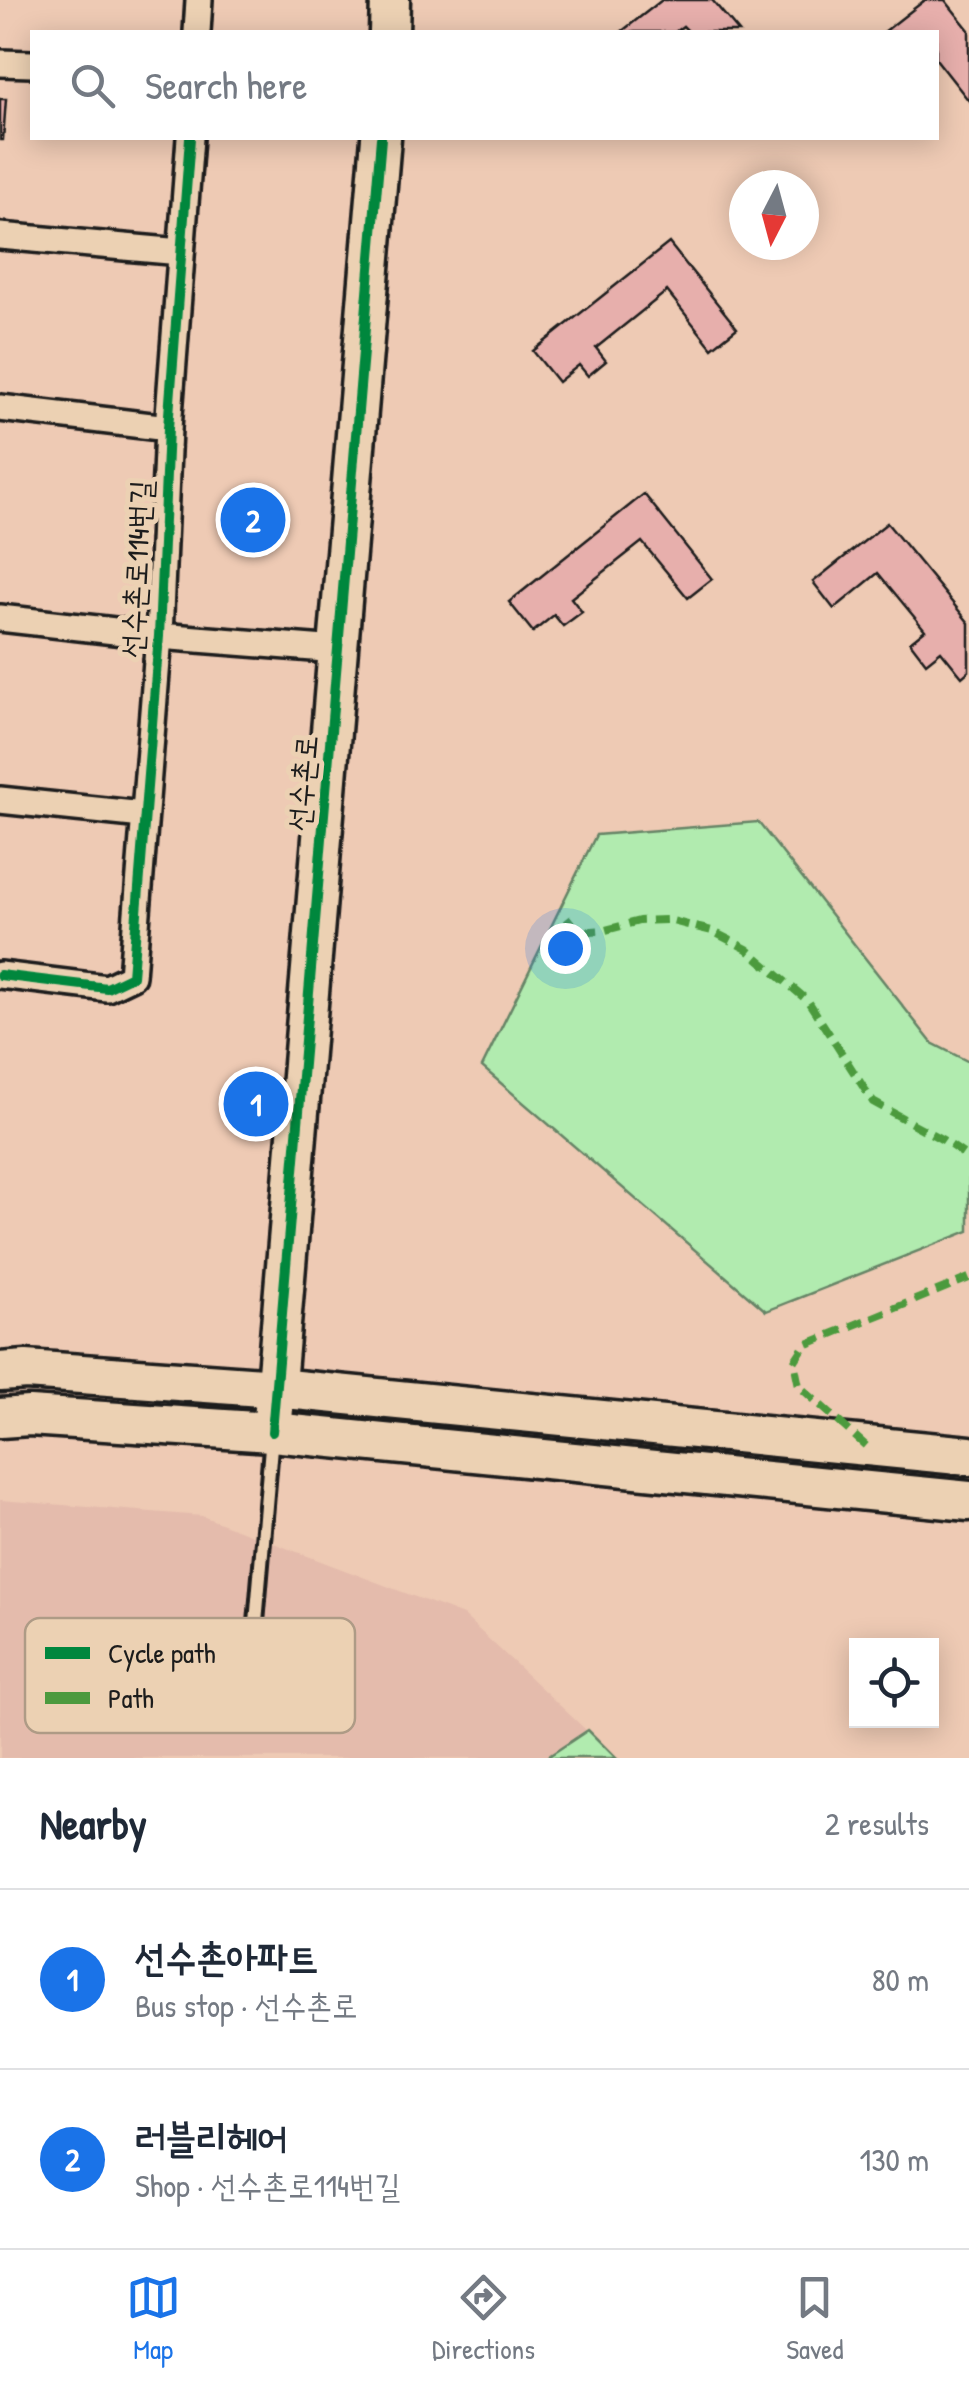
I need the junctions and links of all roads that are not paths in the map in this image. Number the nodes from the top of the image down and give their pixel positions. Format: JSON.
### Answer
{"nodes":[{"id":1,"x":199,"y":0,"type":"edge"},
{"id":2,"x":390,"y":0,"type":"edge"},
{"id":3,"x":197,"y":30,"type":"edge"},
{"id":4,"x":388,"y":30,"type":"edge"},
{"id":5,"x":0,"y":63,"type":"edge"},
{"id":6,"x":30,"y":64,"type":"edge"},
{"id":7,"x":190,"y":140,"type":"edge"},
{"id":8,"x":382,"y":140,"type":"edge"},
{"id":9,"x":0,"y":236,"type":"edge"},
{"id":10,"x":181,"y":252,"type":"junction"},
{"id":11,"x":0,"y":408,"type":"edge"},
{"id":12,"x":168,"y":428,"type":"junction"},
{"id":13,"x":0,"y":618,"type":"edge"},
{"id":14,"x":159,"y":636,"type":"junction"},
{"id":15,"x":338,"y":650,"type":"junction"},
{"id":16,"x":0,"y":800,"type":"edge"},
{"id":17,"x":143,"y":815,"type":"junction"},
{"id":18,"x":0,"y":975,"type":"edge"},
{"id":19,"x":0,"y":1372,"type":"edge"},
{"id":20,"x":276,"y":1388,"type":"junction"},
{"id":21,"x":0,"y":1418,"type":"edge"},
{"id":22,"x":272,"y":1432,"type":"junction"},
{"id":23,"x":969,"y":1456,"type":"edge"},
{"id":24,"x":969,"y":1501,"type":"edge"},
{"id":25,"x":256,"y":1618,"type":"edge"}],
"edges":[{"from":1,"to":3,"type":"street"},
{"from":2,"to":4,"type":"street"},
{"from":5,"to":6,"type":"street"},
{"from":7,"to":10,"type":"street","name":"선수촌로114번길"},
{"from":8,"to":15,"type":"street","name":"선수촌로"},
{"from":9,"to":10,"type":"street"},
{"from":10,"to":12,"type":"street","name":"선수촌로114번길"},
{"from":11,"to":12,"type":"street"},
{"from":12,"to":14,"type":"street","name":"선수촌로114번길"},
{"from":13,"to":14,"type":"street"},
{"from":14,"to":15,"type":"street"},
{"from":14,"to":17,"type":"street","name":"선수촌로114번길"},
{"from":15,"to":20,"type":"street","name":"선수촌로"},
{"from":16,"to":17,"type":"street"},
{"from":17,"to":18,"type":"street","name":"선수촌로114번길"},
{"from":19,"to":20,"type":"street"},
{"from":20,"to":22,"type":"street","name":"선수촌로"},
{"from":20,"to":23,"type":"street"},
{"from":21,"to":22,"type":"street"},
{"from":22,"to":24,"type":"street"},
{"from":22,"to":25,"type":"lane"}]}
